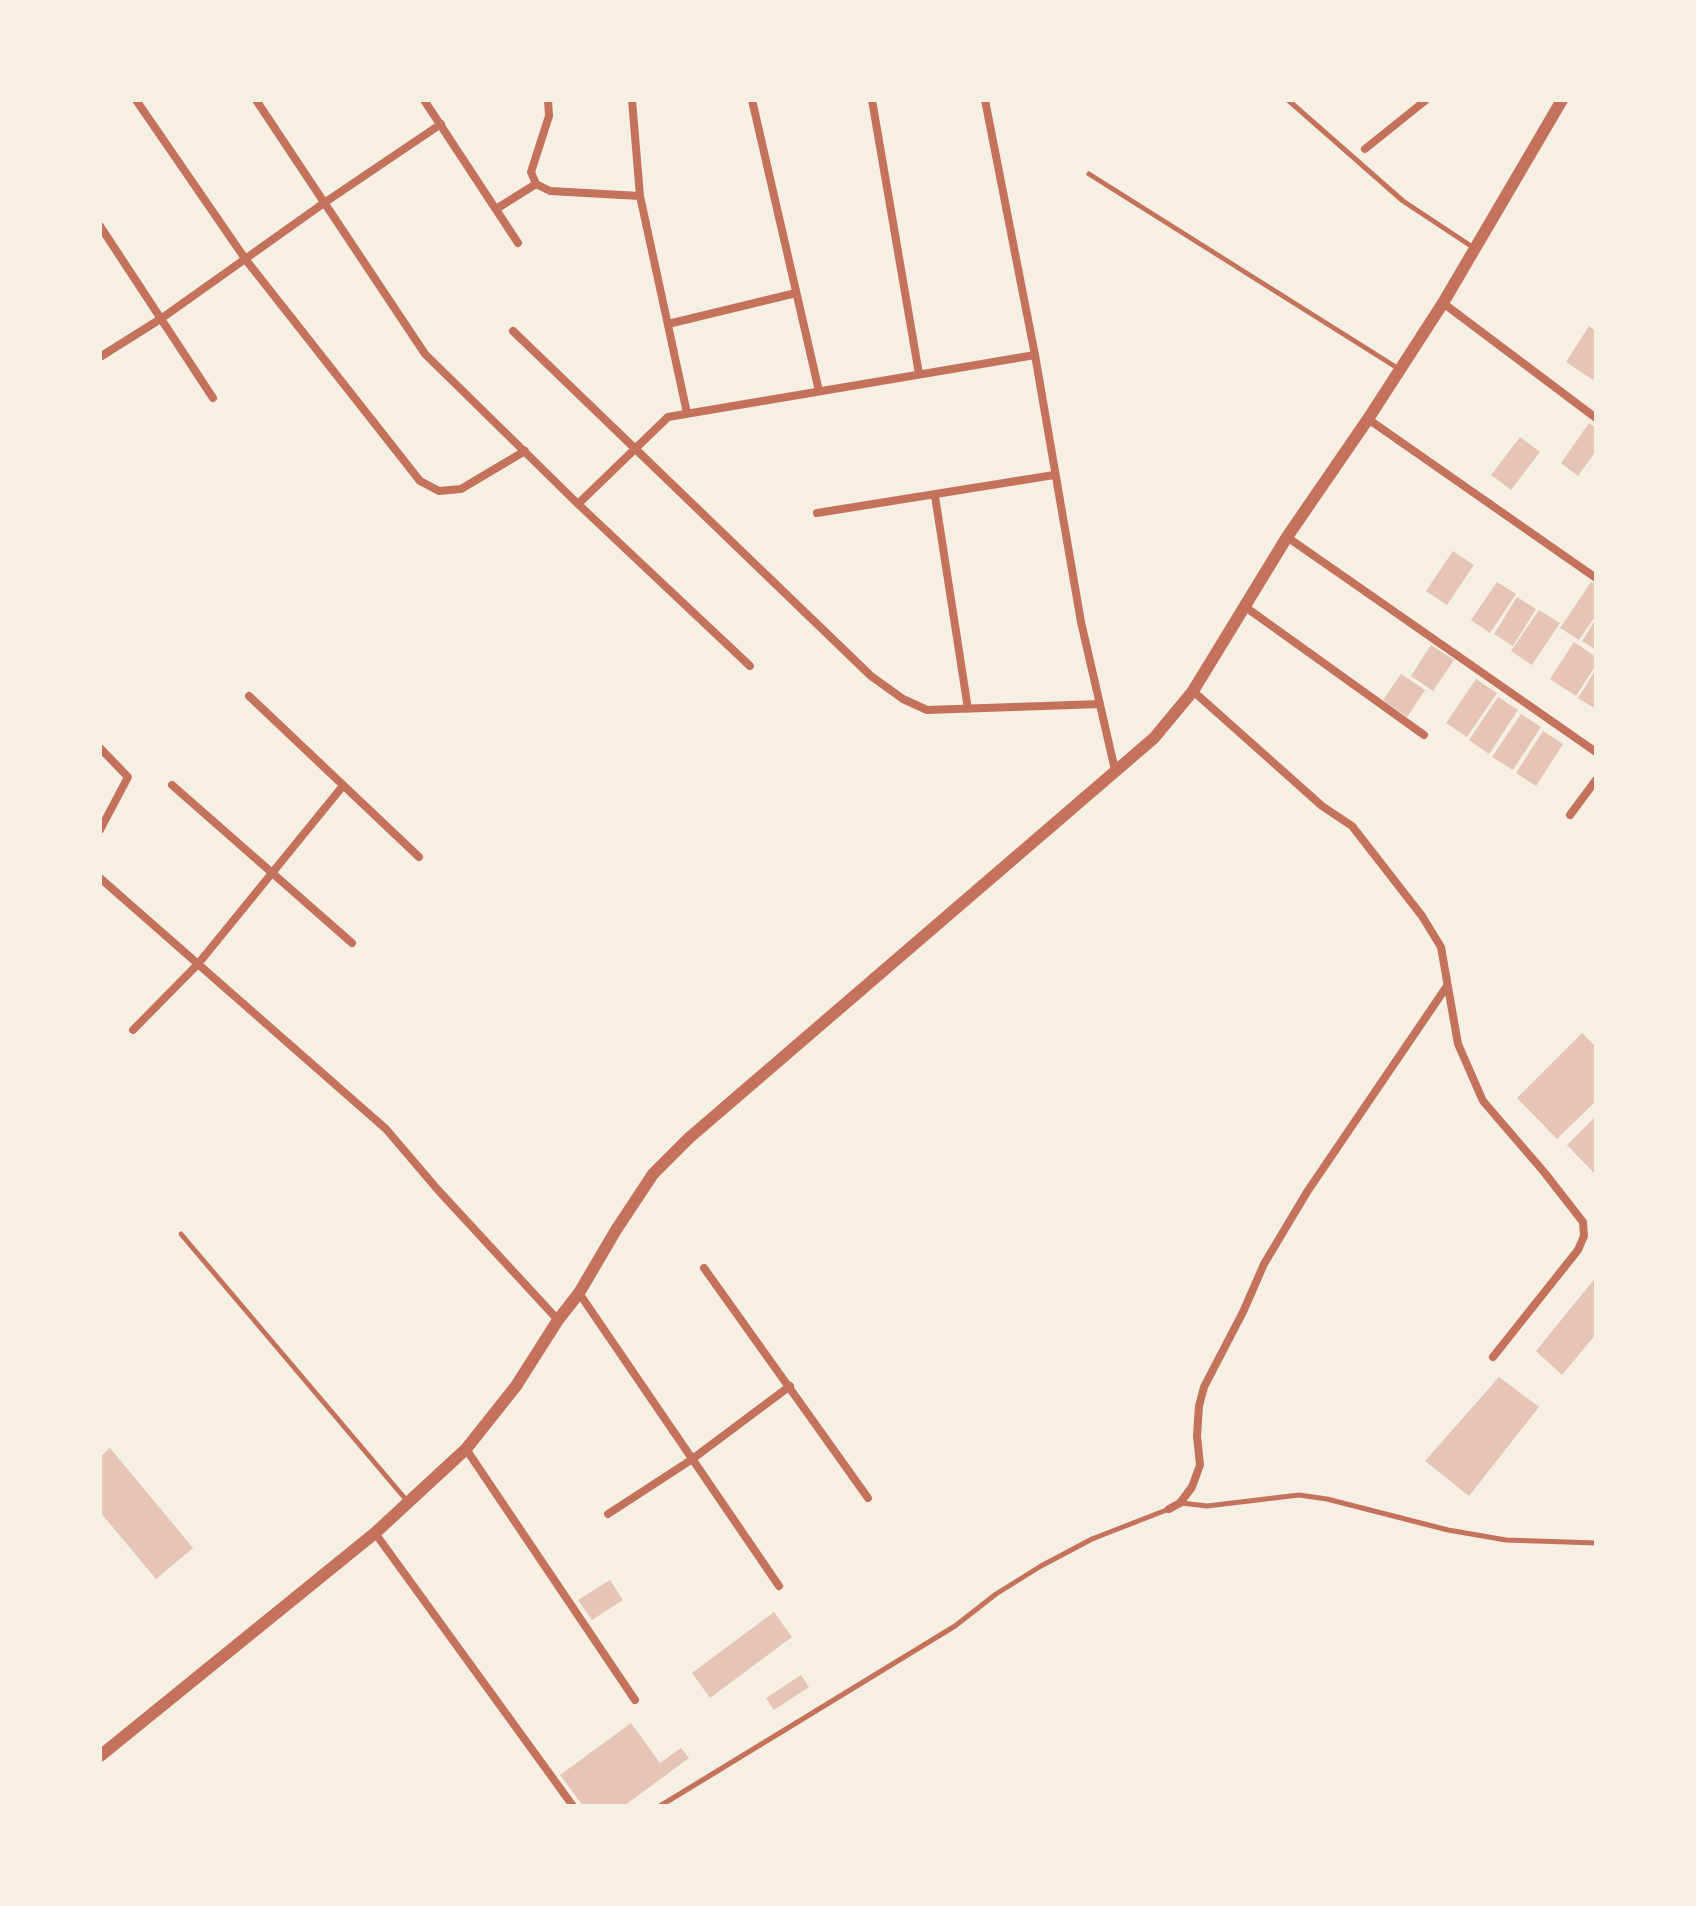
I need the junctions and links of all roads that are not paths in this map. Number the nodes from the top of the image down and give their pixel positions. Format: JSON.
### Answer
{"nodes":[{"id":1,"x":136,"y":100,"type":"edge"},
{"id":2,"x":256,"y":100,"type":"edge"},
{"id":3,"x":424,"y":100,"type":"edge"},
{"id":4,"x":548,"y":100,"type":"edge"},
{"id":5,"x":632,"y":100,"type":"edge"},
{"id":6,"x":752,"y":100,"type":"edge"},
{"id":7,"x":872,"y":100,"type":"edge"},
{"id":8,"x":985,"y":100,"type":"edge"},
{"id":9,"x":1288,"y":100,"type":"edge"},
{"id":10,"x":1426,"y":100,"type":"edge"},
{"id":11,"x":1555,"y":103,"type":"edge"},
{"id":12,"x":441,"y":124,"type":"junction"},
{"id":13,"x":1365,"y":149,"type":"dead end"},
{"id":14,"x":1089,"y":174,"type":"dead end"},
{"id":15,"x":536,"y":184,"type":"junction"},
{"id":16,"x":640,"y":196,"type":"junction"},
{"id":17,"x":324,"y":203,"type":"junction"},
{"id":18,"x":496,"y":209,"type":"junction"},
{"id":19,"x":100,"y":226,"type":"edge"},
{"id":20,"x":518,"y":243,"type":"dead end"},
{"id":21,"x":1474,"y":248,"type":"junction"},
{"id":22,"x":246,"y":260,"type":"junction"},
{"id":23,"x":796,"y":293,"type":"junction"},
{"id":24,"x":1443,"y":303,"type":"junction"},
{"id":25,"x":162,"y":318,"type":"junction"},
{"id":26,"x":668,"y":324,"type":"junction"},
{"id":27,"x":513,"y":331,"type":"dead end"},
{"id":28,"x":1035,"y":355,"type":"junction"},
{"id":29,"x":100,"y":357,"type":"edge"},
{"id":30,"x":1400,"y":370,"type":"junction"},
{"id":31,"x":919,"y":374,"type":"junction"},
{"id":32,"x":819,"y":391,"type":"junction"},
{"id":33,"x":213,"y":398,"type":"dead end"},
{"id":34,"x":687,"y":413,"type":"junction"},
{"id":35,"x":1596,"y":418,"type":"edge"},
{"id":36,"x":1368,"y":419,"type":"junction"},
{"id":37,"x":634,"y":448,"type":"junction"},
{"id":38,"x":525,"y":451,"type":"junction"},
{"id":39,"x":1054,"y":475,"type":"junction"},
{"id":40,"x":935,"y":496,"type":"junction"},
{"id":41,"x":578,"y":504,"type":"junction"},
{"id":42,"x":817,"y":513,"type":"dead end"},
{"id":43,"x":1287,"y":537,"type":"junction"},
{"id":44,"x":1596,"y":578,"type":"edge"},
{"id":45,"x":1244,"y":606,"type":"junction"},
{"id":46,"x":750,"y":666,"type":"dead end"},
{"id":47,"x":1193,"y":691,"type":"junction"},
{"id":48,"x":249,"y":696,"type":"dead end"},
{"id":49,"x":1100,"y":704,"type":"junction"},
{"id":50,"x":968,"y":709,"type":"junction"},
{"id":51,"x":1424,"y":735,"type":"dead end"},
{"id":52,"x":100,"y":748,"type":"edge"},
{"id":53,"x":1596,"y":752,"type":"edge"},
{"id":54,"x":1115,"y":770,"type":"junction"},
{"id":55,"x":1596,"y":780,"type":"edge"},
{"id":56,"x":172,"y":785,"type":"dead end"},
{"id":57,"x":342,"y":787,"type":"junction"},
{"id":58,"x":1570,"y":815,"type":"dead end"},
{"id":59,"x":100,"y":830,"type":"edge"},
{"id":60,"x":419,"y":857,"type":"dead end"},
{"id":61,"x":272,"y":875,"type":"junction"},
{"id":62,"x":100,"y":878,"type":"edge"},
{"id":63,"x":352,"y":943,"type":"dead end"},
{"id":64,"x":198,"y":964,"type":"junction"},
{"id":65,"x":1447,"y":986,"type":"junction"},
{"id":66,"x":133,"y":1030,"type":"dead end"},
{"id":67,"x":181,"y":1234,"type":"dead end"},
{"id":68,"x":704,"y":1268,"type":"dead end"},
{"id":69,"x":579,"y":1293,"type":"junction"},
{"id":70,"x":558,"y":1320,"type":"junction"},
{"id":71,"x":1493,"y":1357,"type":"dead end"},
{"id":72,"x":790,"y":1386,"type":"junction"},
{"id":73,"x":466,"y":1449,"type":"junction"},
{"id":74,"x":691,"y":1460,"type":"junction"},
{"id":75,"x":868,"y":1498,"type":"dead end"},
{"id":76,"x":409,"y":1503,"type":"junction"},
{"id":77,"x":1180,"y":1503,"type":"junction"},
{"id":78,"x":1169,"y":1509,"type":"joint"},
{"id":79,"x":608,"y":1514,"type":"dead end"},
{"id":80,"x":375,"y":1533,"type":"junction"},
{"id":81,"x":1596,"y":1543,"type":"edge"},
{"id":82,"x":779,"y":1586,"type":"dead end"},
{"id":83,"x":635,"y":1700,"type":"dead end"},
{"id":84,"x":100,"y":1756,"type":"edge"},
{"id":85,"x":573,"y":1806,"type":"edge"},
{"id":86,"x":660,"y":1806,"type":"edge"}],
"edges":[{"from":1,"to":22,"type":"street"},
{"from":2,"to":17,"type":"street"},
{"from":3,"to":12,"type":"street"},
{"from":4,"to":15,"type":"street"},
{"from":5,"to":16,"type":"street"},
{"from":6,"to":23,"type":"street"},
{"from":7,"to":31,"type":"street"},
{"from":8,"to":28,"type":"street"},
{"from":9,"to":21,"type":"lane"},
{"from":10,"to":13,"type":"street"},
{"from":11,"to":21,"type":"street"},
{"from":12,"to":17,"type":"street"},
{"from":12,"to":18,"type":"street"},
{"from":14,"to":30,"type":"lane"},
{"from":15,"to":16,"type":"street"},
{"from":15,"to":18,"type":"street"},
{"from":16,"to":26,"type":"street"},
{"from":17,"to":22,"type":"street"},
{"from":17,"to":38,"type":"street"},
{"from":18,"to":20,"type":"street"},
{"from":19,"to":25,"type":"street"},
{"from":21,"to":24,"type":"street"},
{"from":22,"to":25,"type":"street"},
{"from":22,"to":38,"type":"street"},
{"from":23,"to":26,"type":"street"},
{"from":23,"to":32,"type":"street"},
{"from":24,"to":30,"type":"street"},
{"from":24,"to":35,"type":"street"},
{"from":25,"to":29,"type":"street"},
{"from":25,"to":33,"type":"street"},
{"from":26,"to":34,"type":"street"},
{"from":27,"to":37,"type":"street"},
{"from":28,"to":31,"type":"street"},
{"from":28,"to":39,"type":"street"},
{"from":30,"to":36,"type":"street"},
{"from":31,"to":32,"type":"street"},
{"from":32,"to":34,"type":"street"},
{"from":34,"to":37,"type":"street"},
{"from":36,"to":43,"type":"street"},
{"from":36,"to":44,"type":"street"},
{"from":37,"to":41,"type":"street"},
{"from":37,"to":50,"type":"street"},
{"from":38,"to":41,"type":"street"},
{"from":39,"to":40,"type":"street"},
{"from":39,"to":49,"type":"street"},
{"from":40,"to":42,"type":"street"},
{"from":40,"to":50,"type":"street"},
{"from":41,"to":46,"type":"street"},
{"from":43,"to":45,"type":"street"},
{"from":43,"to":53,"type":"street"},
{"from":45,"to":47,"type":"street"},
{"from":45,"to":51,"type":"street"},
{"from":47,"to":54,"type":"street"},
{"from":47,"to":65,"type":"street"},
{"from":48,"to":57,"type":"street"},
{"from":49,"to":50,"type":"street"},
{"from":49,"to":54,"type":"street"},
{"from":52,"to":59,"type":"street"},
{"from":54,"to":69,"type":"street"},
{"from":55,"to":58,"type":"street"},
{"from":56,"to":61,"type":"street"},
{"from":57,"to":60,"type":"street"},
{"from":57,"to":61,"type":"street"},
{"from":61,"to":63,"type":"street"},
{"from":61,"to":64,"type":"street"},
{"from":62,"to":64,"type":"street"},
{"from":64,"to":66,"type":"street"},
{"from":64,"to":70,"type":"street"},
{"from":65,"to":71,"type":"street"},
{"from":65,"to":77,"type":"street"},
{"from":67,"to":76,"type":"lane"},
{"from":68,"to":72,"type":"street"},
{"from":69,"to":70,"type":"street"},
{"from":69,"to":74,"type":"street"},
{"from":70,"to":73,"type":"street"},
{"from":72,"to":74,"type":"street"},
{"from":72,"to":75,"type":"street"},
{"from":73,"to":76,"type":"street"},
{"from":73,"to":83,"type":"street"},
{"from":74,"to":79,"type":"street"},
{"from":74,"to":82,"type":"street"},
{"from":76,"to":80,"type":"street"},
{"from":77,"to":78,"type":"street"},
{"from":77,"to":81,"type":"lane"},
{"from":78,"to":86,"type":"lane"},
{"from":80,"to":84,"type":"street"},
{"from":80,"to":85,"type":"street"}]}
